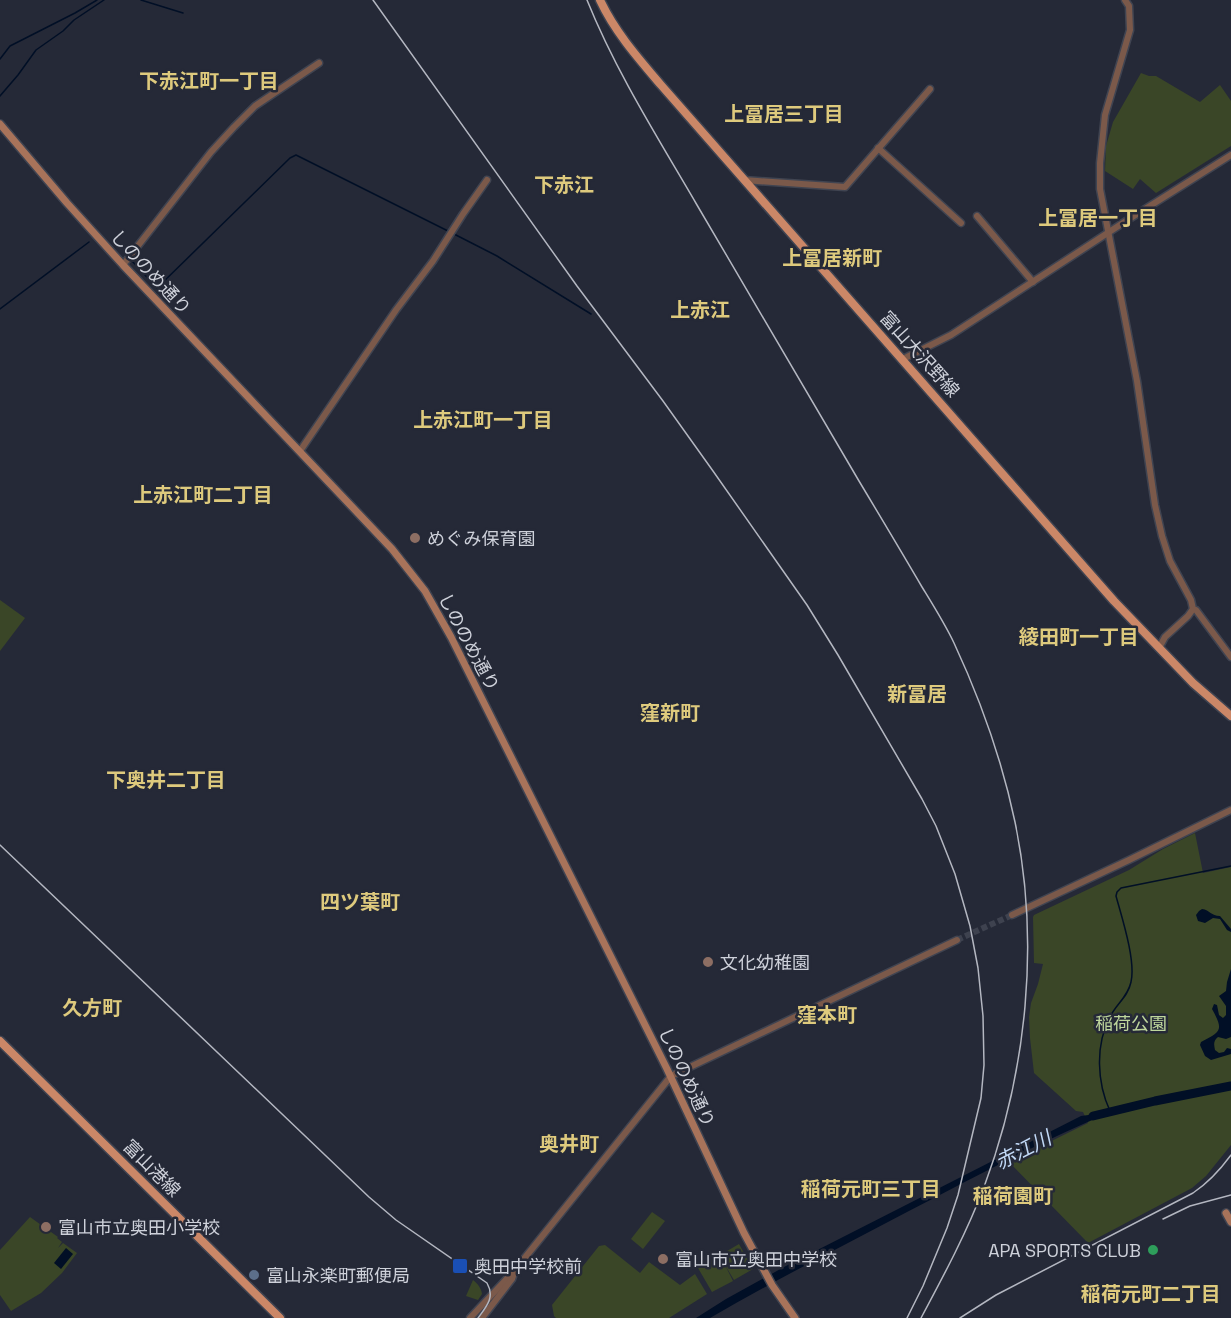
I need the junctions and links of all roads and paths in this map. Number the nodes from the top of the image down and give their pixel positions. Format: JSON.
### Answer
{"nodes":[{"id":1,"x":600,"y":0,"type":"edge"},
{"id":2,"x":1125,"y":0,"type":"edge"},
{"id":3,"x":319,"y":63,"type":"dead end"},
{"id":4,"x":930,"y":90,"type":"dead end"},
{"id":5,"x":0,"y":124,"type":"edge"},
{"id":6,"x":878,"y":148,"type":"junction"},
{"id":7,"x":1231,"y":155,"type":"edge"},
{"id":8,"x":488,"y":180,"type":"dead end"},
{"id":9,"x":744,"y":180,"type":"junction"},
{"id":10,"x":977,"y":216,"type":"dead end"},
{"id":11,"x":961,"y":223,"type":"dead end"},
{"id":12,"x":1108,"y":233,"type":"junction"},
{"id":13,"x":123,"y":265,"type":"junction"},
{"id":14,"x":1033,"y":282,"type":"junction"},
{"id":15,"x":903,"y":359,"type":"junction"},
{"id":16,"x":300,"y":452,"type":"junction"},
{"id":17,"x":1193,"y":609,"type":"junction"},
{"id":18,"x":1159,"y":648,"type":"junction"},
{"id":19,"x":1231,"y":657,"type":"edge"},
{"id":20,"x":1231,"y":716,"type":"edge"},
{"id":21,"x":1231,"y":810,"type":"edge"},
{"id":22,"x":1012,"y":915,"type":"tunnel mouth"},
{"id":23,"x":957,"y":940,"type":"tunnel mouth"},
{"id":24,"x":0,"y":1041,"type":"edge"},
{"id":25,"x":670,"y":1077,"type":"junction"},
{"id":26,"x":1226,"y":1214,"type":"dead end"},
{"id":27,"x":1231,"y":1222,"type":"edge"},
{"id":28,"x":515,"y":1270,"type":"junction"},
{"id":29,"x":280,"y":1318,"type":"edge"},
{"id":30,"x":471,"y":1318,"type":"edge"},
{"id":31,"x":482,"y":1318,"type":"edge"},
{"id":32,"x":795,"y":1318,"type":"edge"}],
"edges":[{"from":1,"to":9,"type":"main road","name":"富山大沢野線"},
{"from":2,"to":12,"type":"street"},
{"from":3,"to":13,"type":"street"},
{"from":4,"to":6,"type":"street"},
{"from":5,"to":13,"type":"main road","name":"しののめ通り"},
{"from":6,"to":9,"type":"street"},
{"from":6,"to":11,"type":"street"},
{"from":7,"to":12,"type":"street"},
{"from":8,"to":16,"type":"street"},
{"from":9,"to":15,"type":"main road","name":"富山大沢野線"},
{"from":10,"to":14,"type":"street"},
{"from":12,"to":14,"type":"street"},
{"from":12,"to":17,"type":"street"},
{"from":13,"to":16,"type":"main road","name":"しののめ通り"},
{"from":14,"to":15,"type":"street"},
{"from":15,"to":18,"type":"main road","name":"富山大沢野線"},
{"from":16,"to":25,"type":"main road","name":"しののめ通り"},
{"from":17,"to":18,"type":"street"},
{"from":17,"to":19,"type":"street"},
{"from":18,"to":20,"type":"main road","name":"富山大沢野線"},
{"from":21,"to":22,"type":"street"},
{"from":23,"to":25,"type":"street"},
{"from":24,"to":29,"type":"main road","name":"富山港線"},
{"from":25,"to":28,"type":"street"},
{"from":25,"to":32,"type":"main road","name":"しののめ通り"},
{"from":26,"to":27,"type":"main road"},
{"from":28,"to":30,"type":"street"},
{"from":28,"to":31,"type":"street"}]}
